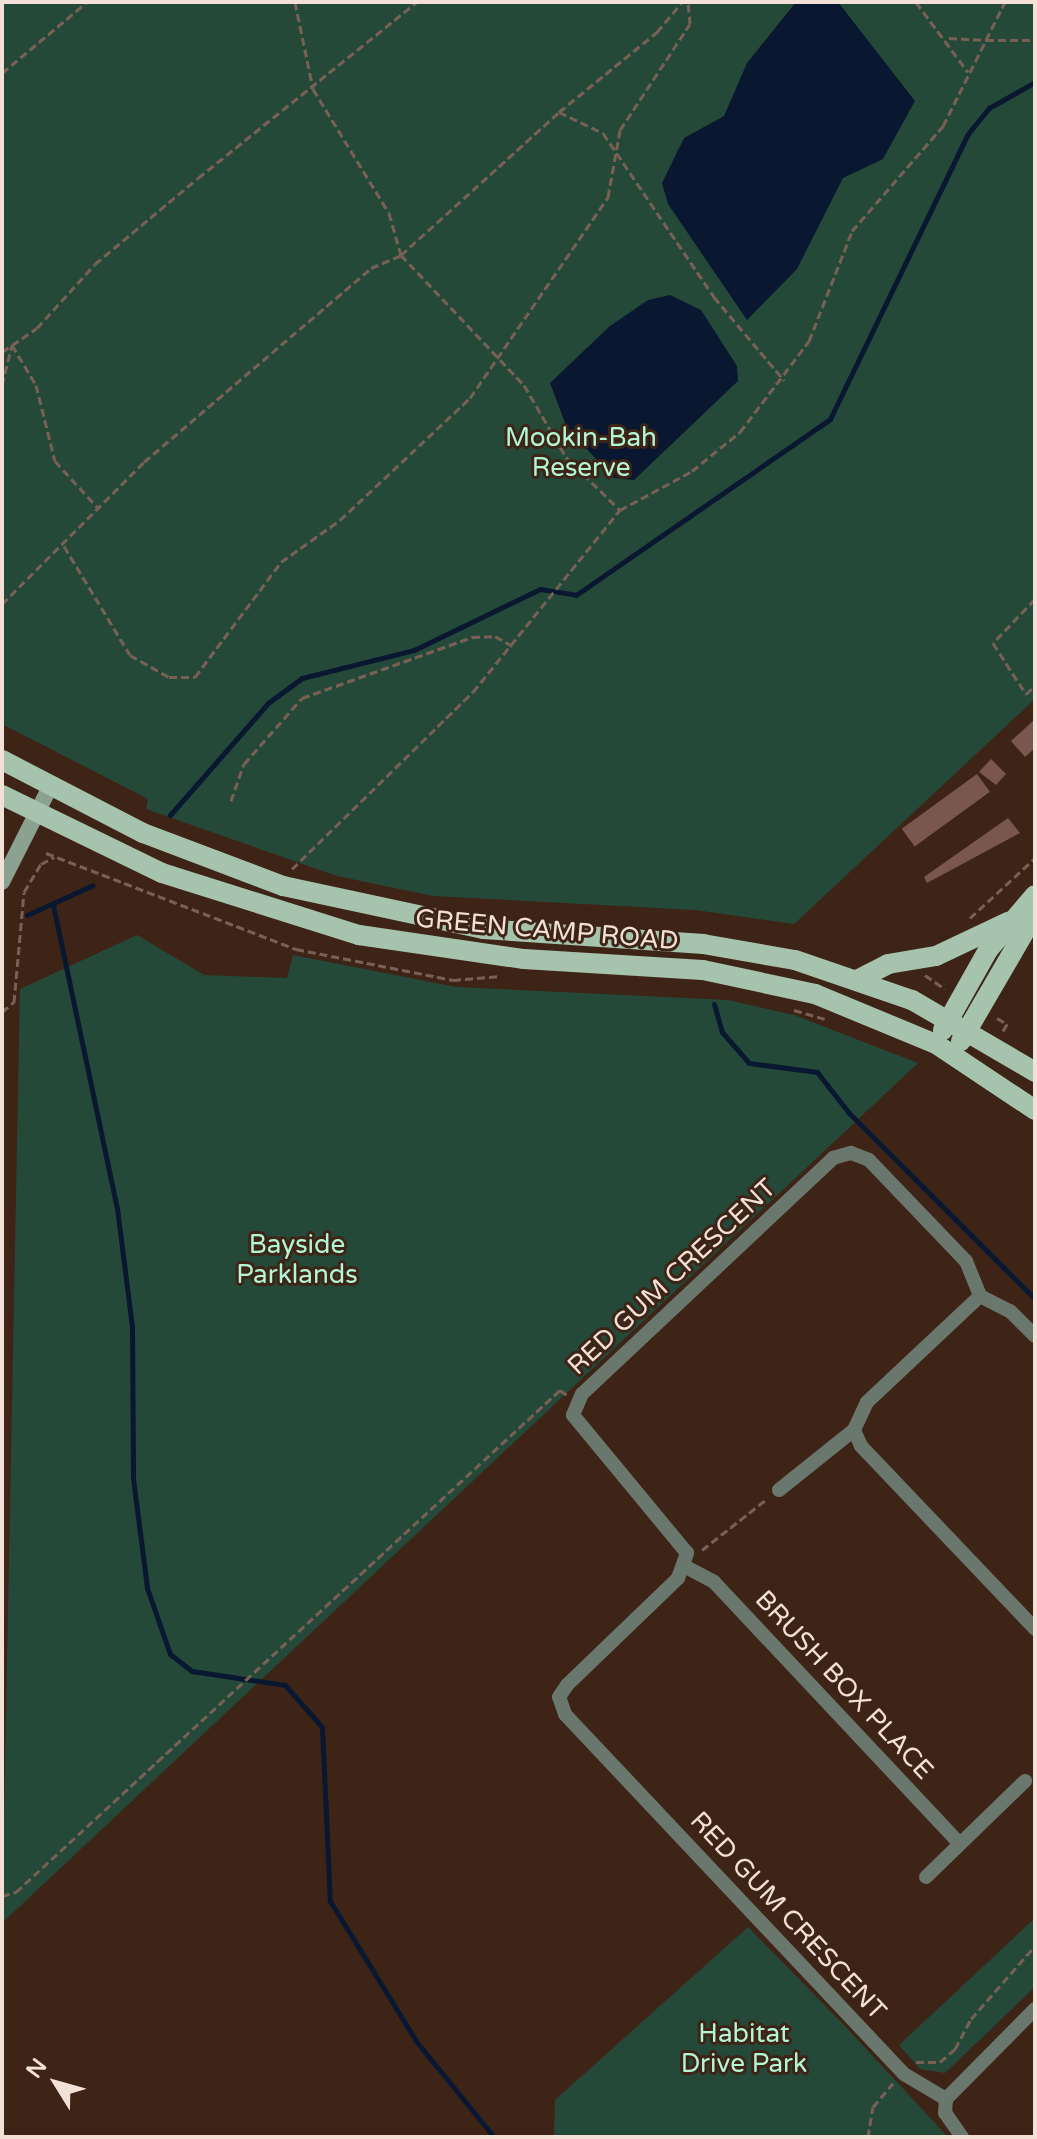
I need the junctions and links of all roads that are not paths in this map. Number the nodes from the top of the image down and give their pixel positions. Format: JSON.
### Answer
{"nodes":[{"id":1,"x":2,"y":760,"type":"edge"},
{"id":2,"x":50,"y":787,"type":"junction"},
{"id":3,"x":2,"y":795,"type":"edge"},
{"id":4,"x":35,"y":814,"type":"junction"},
{"id":5,"x":2,"y":882,"type":"edge"},
{"id":6,"x":1035,"y":895,"type":"edge"},
{"id":7,"x":1035,"y":914,"type":"edge"},
{"id":8,"x":1008,"y":922,"type":"junction"},
{"id":9,"x":859,"y":979,"type":"junction"},
{"id":10,"x":949,"y":1019,"type":"junction"},
{"id":11,"x":968,"y":1029,"type":"junction"},
{"id":12,"x":944,"y":1049,"type":"junction"},
{"id":13,"x":1035,"y":1072,"type":"edge"},
{"id":14,"x":1035,"y":1110,"type":"edge"},
{"id":15,"x":980,"y":1296,"type":"junction"},
{"id":16,"x":1035,"y":1336,"type":"edge"},
{"id":17,"x":854,"y":1430,"type":"junction"},
{"id":18,"x":779,"y":1490,"type":"road end"},
{"id":19,"x":686,"y":1567,"type":"junction"},
{"id":20,"x":1035,"y":1629,"type":"edge"},
{"id":21,"x":1025,"y":1781,"type":"dead end"},
{"id":22,"x":960,"y":1844,"type":"junction"},
{"id":23,"x":926,"y":1877,"type":"dead end"},
{"id":24,"x":1035,"y":2009,"type":"edge"},
{"id":25,"x":946,"y":2099,"type":"junction"},
{"id":26,"x":962,"y":2137,"type":"edge"}],
"edges":[{"from":1,"to":2,"type":"main road","name":"GREEN CAMP ROAD"},
{"from":2,"to":4,"type":"main road"},
{"from":2,"to":9,"type":"main road","name":"GREEN CAMP ROAD"},
{"from":3,"to":4,"type":"main road","name":"GREEN CAMP ROAD"},
{"from":4,"to":5,"type":"main road"},
{"from":4,"to":12,"type":"main road","name":"GREEN CAMP ROAD"},
{"from":6,"to":8,"type":"main road"},
{"from":7,"to":11,"type":"main road"},
{"from":8,"to":9,"type":"main road"},
{"from":8,"to":10,"type":"main road"},
{"from":9,"to":10,"type":"main road","name":"GREEN CAMP ROAD"},
{"from":10,"to":11,"type":"main road","name":"GREEN CAMP ROAD"},
{"from":10,"to":12,"type":"main road"},
{"from":11,"to":12,"type":"main road"},
{"from":11,"to":13,"type":"main road","name":"GREEN CAMP ROAD"},
{"from":12,"to":14,"type":"main road","name":"GREEN CAMP ROAD"},
{"from":15,"to":16,"type":"street"},
{"from":15,"to":17,"type":"street"},
{"from":15,"to":19,"type":"street","name":"RED GUM CRESCENT"},
{"from":17,"to":18,"type":"street"},
{"from":17,"to":20,"type":"street"},
{"from":19,"to":22,"type":"street","name":"BRUSH BOX PLACE"},
{"from":19,"to":25,"type":"street","name":"RED GUM CRESCENT"},
{"from":21,"to":22,"type":"street"},
{"from":22,"to":23,"type":"street"},
{"from":24,"to":25,"type":"street"},
{"from":25,"to":26,"type":"street"}]}
